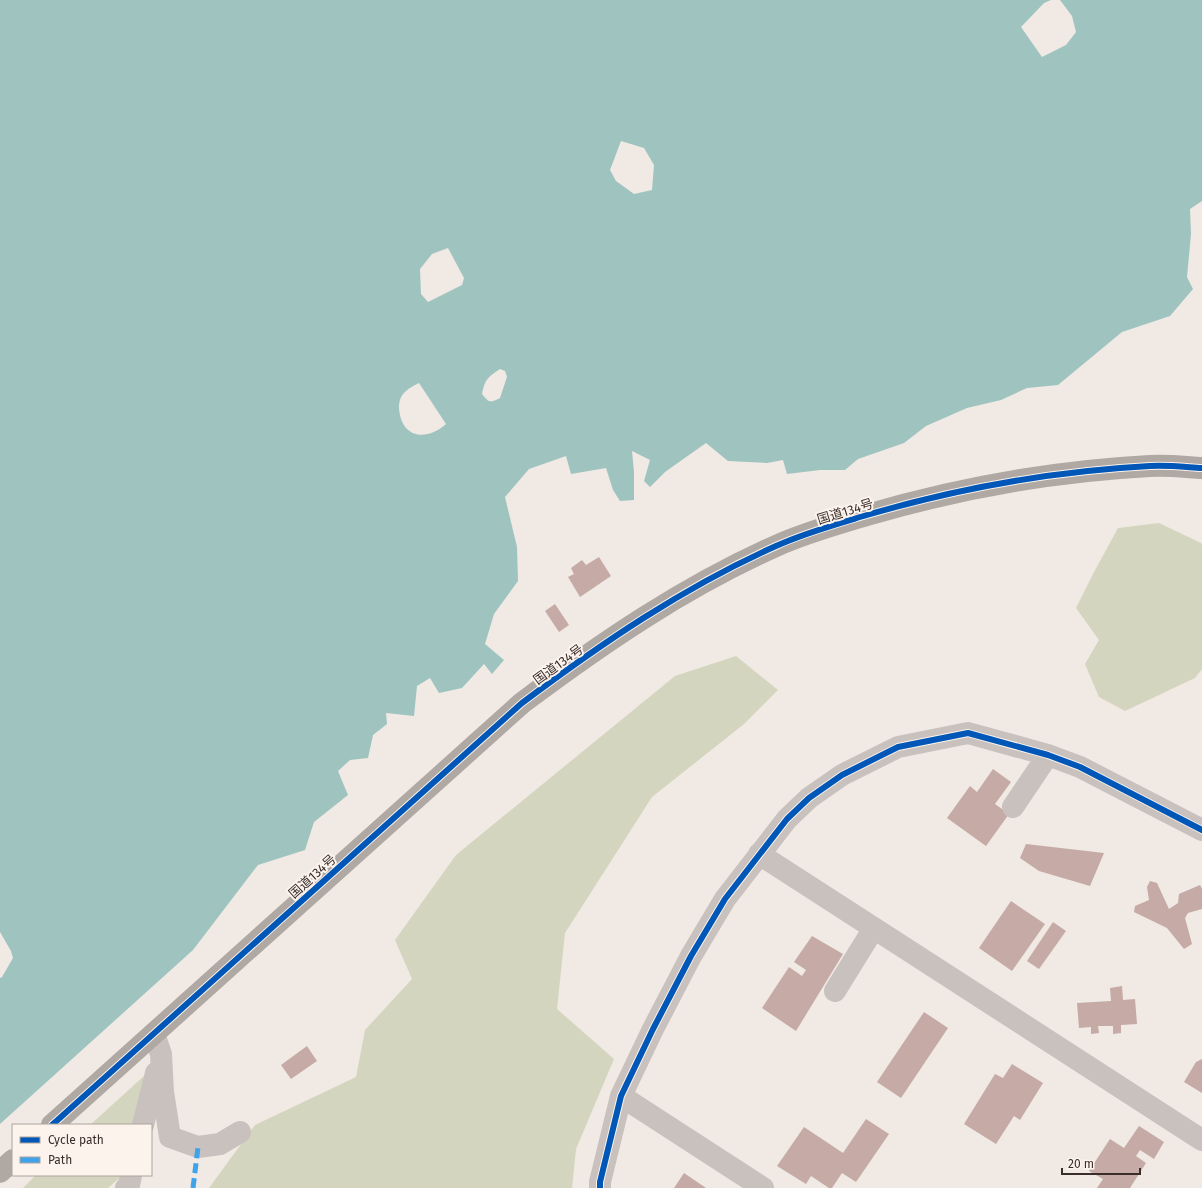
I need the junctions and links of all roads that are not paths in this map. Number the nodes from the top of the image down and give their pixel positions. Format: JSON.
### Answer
{"nodes":[{"id":1,"x":1202,"y":468,"type":"edge"},
{"id":2,"x":1048,"y":756,"type":"junction"},
{"id":3,"x":1013,"y":807,"type":"dead end"},
{"id":4,"x":1202,"y":830,"type":"edge"},
{"id":5,"x":759,"y":854,"type":"junction"},
{"id":6,"x":874,"y":928,"type":"junction"},
{"id":7,"x":835,"y":991,"type":"dead end"},
{"id":8,"x":154,"y":1034,"type":"junction"},
{"id":9,"x":160,"y":1054,"type":"junction"},
{"id":10,"x":621,"y":1096,"type":"junction"},
{"id":11,"x":53,"y":1124,"type":"edge"},
{"id":12,"x":143,"y":1124,"type":"edge"},
{"id":13,"x":240,"y":1132,"type":"dead end"},
{"id":14,"x":1202,"y":1140,"type":"edge"},
{"id":15,"x":12,"y":1161,"type":"edge"},
{"id":16,"x":0,"y":1172,"type":"edge"},
{"id":17,"x":131,"y":1176,"type":"edge"},
{"id":18,"x":126,"y":1188,"type":"edge"},
{"id":19,"x":600,"y":1188,"type":"edge"},
{"id":20,"x":763,"y":1188,"type":"edge"}],
"edges":[{"from":1,"to":8,"type":"highway","name":"国道134号"},
{"from":2,"to":3,"type":"street"},
{"from":2,"to":4,"type":"street"},
{"from":2,"to":5,"type":"street"},
{"from":5,"to":6,"type":"street"},
{"from":5,"to":10,"type":"street"},
{"from":6,"to":7,"type":"street"},
{"from":6,"to":14,"type":"street"},
{"from":8,"to":9,"type":"street"},
{"from":8,"to":11,"type":"highway","name":"国道134号"},
{"from":9,"to":12,"type":"street"},
{"from":9,"to":13,"type":"street"},
{"from":10,"to":19,"type":"street"},
{"from":10,"to":20,"type":"street"},
{"from":15,"to":16,"type":"highway"},
{"from":17,"to":18,"type":"street"}]}
